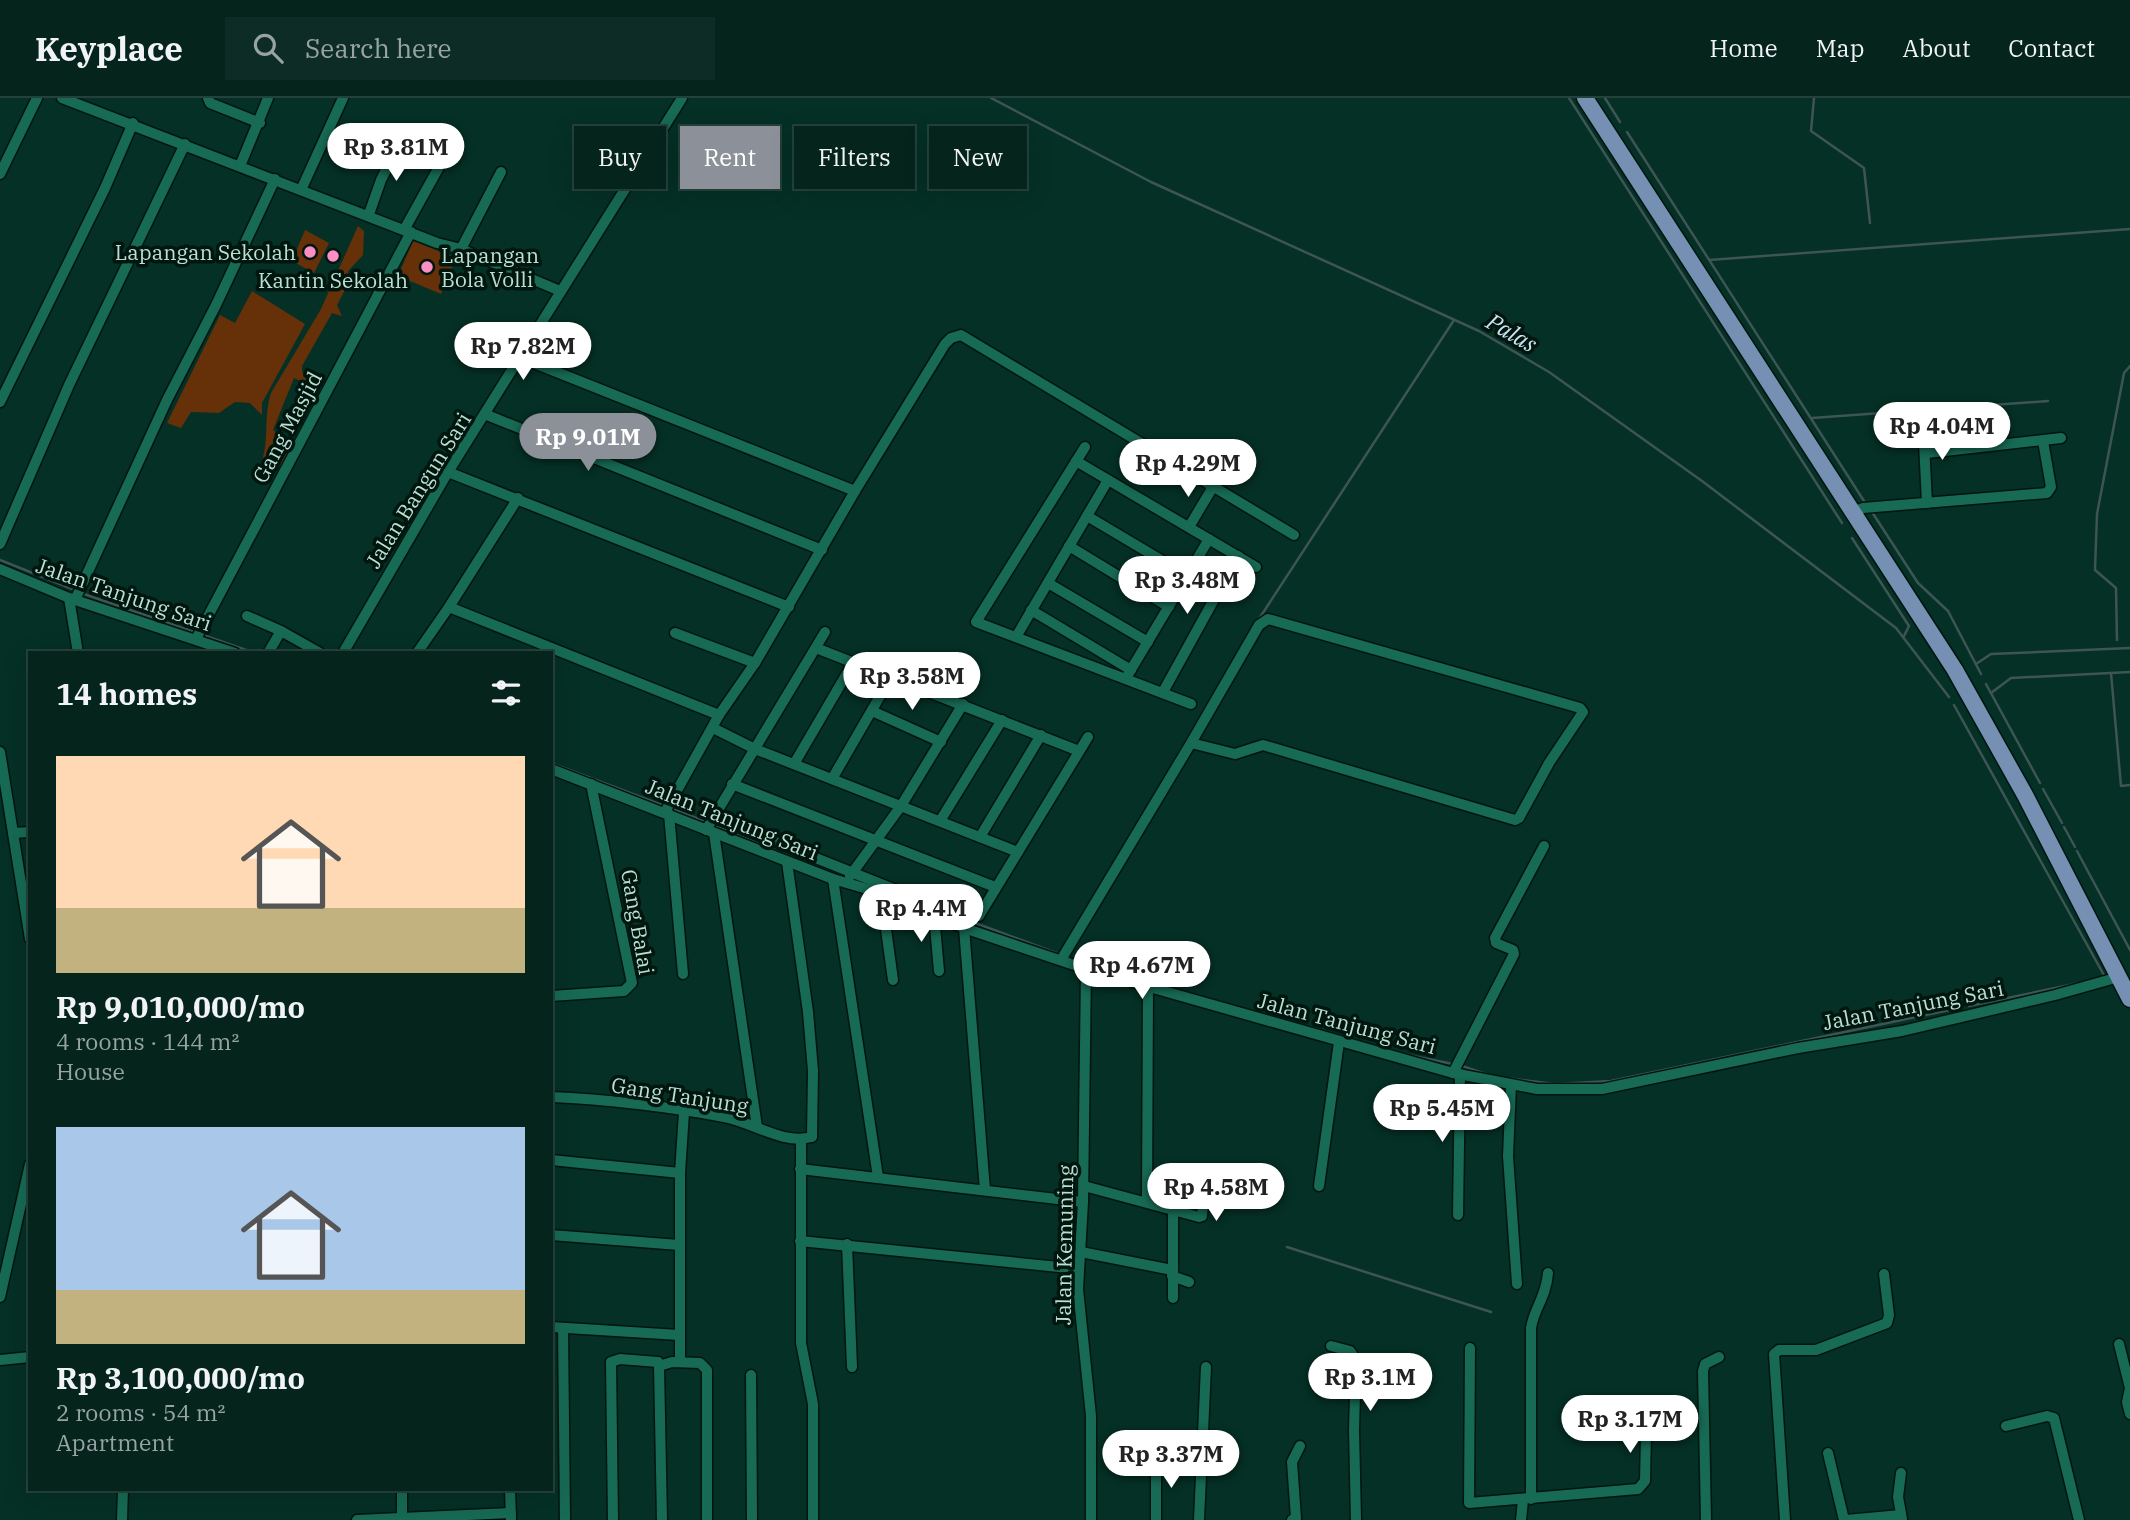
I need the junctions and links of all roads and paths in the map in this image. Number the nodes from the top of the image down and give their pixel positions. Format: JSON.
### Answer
{"nodes":[{"id":1,"x":37,"y":98,"type":"edge"},
{"id":2,"x":65,"y":98,"type":"edge"},
{"id":3,"x":208,"y":98,"type":"edge"},
{"id":4,"x":268,"y":98,"type":"edge"},
{"id":5,"x":343,"y":98,"type":"edge"},
{"id":6,"x":682,"y":98,"type":"edge"},
{"id":7,"x":1584,"y":98,"type":"edge"},
{"id":8,"x":133,"y":123,"type":"junction"},
{"id":9,"x":260,"y":123,"type":"junction"},
{"id":10,"x":454,"y":140,"type":"dead end"},
{"id":11,"x":400,"y":141,"type":"dead end"},
{"id":12,"x":184,"y":144,"type":"junction"},
{"id":13,"x":240,"y":166,"type":"junction"},
{"id":14,"x":501,"y":172,"type":"dead end"},
{"id":15,"x":0,"y":174,"type":"edge"},
{"id":16,"x":275,"y":179,"type":"junction"},
{"id":17,"x":301,"y":190,"type":"junction"},
{"id":18,"x":369,"y":214,"type":"junction"},
{"id":19,"x":407,"y":231,"type":"junction"},
{"id":20,"x":461,"y":249,"type":"junction"},
{"id":21,"x":559,"y":291,"type":"junction"},
{"id":22,"x":519,"y":357,"type":"junction"},
{"id":23,"x":0,"y":402,"type":"edge"},
{"id":24,"x":487,"y":415,"type":"junction"},
{"id":25,"x":1923,"y":423,"type":"dead end"},
{"id":26,"x":2061,"y":438,"type":"dead end"},
{"id":27,"x":2043,"y":441,"type":"junction"},
{"id":28,"x":1084,"y":447,"type":"dead end"},
{"id":29,"x":1927,"y":453,"type":"junction"},
{"id":30,"x":1076,"y":461,"type":"junction"},
{"id":31,"x":449,"y":472,"type":"junction"},
{"id":32,"x":1108,"y":480,"type":"junction"},
{"id":33,"x":1214,"y":485,"type":"junction"},
{"id":34,"x":855,"y":491,"type":"junction"},
{"id":35,"x":518,"y":498,"type":"junction"},
{"id":36,"x":1927,"y":503,"type":"junction"},
{"id":37,"x":1853,"y":512,"type":"junction"},
{"id":38,"x":1087,"y":516,"type":"junction"},
{"id":39,"x":1189,"y":527,"type":"junction"},
{"id":40,"x":1294,"y":535,"type":"dead end"},
{"id":41,"x":1209,"y":539,"type":"junction"},
{"id":42,"x":0,"y":544,"type":"edge"},
{"id":43,"x":1069,"y":546,"type":"junction"},
{"id":44,"x":822,"y":550,"type":"junction"},
{"id":45,"x":1238,"y":556,"type":"junction"},
{"id":46,"x":1256,"y":567,"type":"dead end"},
{"id":47,"x":0,"y":569,"type":"edge"},
{"id":48,"x":1188,"y":576,"type":"junction"},
{"id":49,"x":1048,"y":583,"type":"junction"},
{"id":50,"x":75,"y":596,"type":"junction"},
{"id":51,"x":449,"y":607,"type":"junction"},
{"id":52,"x":789,"y":607,"type":"junction"},
{"id":53,"x":1169,"y":607,"type":"junction"},
{"id":54,"x":1031,"y":610,"type":"junction"},
{"id":55,"x":247,"y":616,"type":"dead end"},
{"id":56,"x":281,"y":631,"type":"junction"},
{"id":57,"x":825,"y":632,"type":"dead end"},
{"id":58,"x":675,"y":634,"type":"dead end"},
{"id":59,"x":1016,"y":637,"type":"junction"},
{"id":60,"x":1147,"y":642,"type":"junction"},
{"id":61,"x":200,"y":644,"type":"edge"},
{"id":62,"x":816,"y":648,"type":"junction"},
{"id":63,"x":78,"y":651,"type":"edge"},
{"id":64,"x":228,"y":651,"type":"edge"},
{"id":65,"x":269,"y":651,"type":"edge"},
{"id":66,"x":316,"y":651,"type":"edge"},
{"id":67,"x":344,"y":651,"type":"edge"},
{"id":68,"x":418,"y":651,"type":"edge"},
{"id":69,"x":755,"y":663,"type":"junction"},
{"id":70,"x":853,"y":663,"type":"junction"},
{"id":71,"x":1129,"y":674,"type":"junction"},
{"id":72,"x":891,"y":677,"type":"junction"},
{"id":73,"x":1163,"y":692,"type":"junction"},
{"id":74,"x":963,"y":704,"type":"junction"},
{"id":75,"x":1191,"y":704,"type":"dead end"},
{"id":76,"x":872,"y":711,"type":"junction"},
{"id":77,"x":719,"y":715,"type":"junction"},
{"id":78,"x":1002,"y":720,"type":"junction"},
{"id":79,"x":713,"y":728,"type":"junction"},
{"id":80,"x":1041,"y":735,"type":"junction"},
{"id":81,"x":1088,"y":737,"type":"dead end"},
{"id":82,"x":941,"y":742,"type":"junction"},
{"id":83,"x":1191,"y":743,"type":"junction"},
{"id":84,"x":755,"y":749,"type":"junction"},
{"id":85,"x":1079,"y":751,"type":"junction"},
{"id":86,"x":0,"y":752,"type":"edge"},
{"id":87,"x":794,"y":764,"type":"junction"},
{"id":88,"x":553,"y":770,"type":"edge"},
{"id":89,"x":832,"y":779,"type":"junction"},
{"id":90,"x":591,"y":784,"type":"junction"},
{"id":91,"x":732,"y":784,"type":"junction"},
{"id":92,"x":901,"y":806,"type":"junction"},
{"id":93,"x":667,"y":813,"type":"junction"},
{"id":94,"x":940,"y":821,"type":"junction"},
{"id":95,"x":710,"y":825,"type":"junction"},
{"id":96,"x":28,"y":832,"type":"edge"},
{"id":97,"x":13,"y":833,"type":"junction"},
{"id":98,"x":980,"y":837,"type":"junction"},
{"id":99,"x":876,"y":839,"type":"junction"},
{"id":100,"x":1544,"y":846,"type":"dead end"},
{"id":101,"x":1017,"y":852,"type":"junction"},
{"id":102,"x":787,"y":862,"type":"junction"},
{"id":103,"x":849,"y":877,"type":"junction"},
{"id":104,"x":833,"y":879,"type":"junction"},
{"id":105,"x":995,"y":887,"type":"junction"},
{"id":106,"x":881,"y":893,"type":"junction"},
{"id":107,"x":939,"y":913,"type":"junction"},
{"id":108,"x":979,"y":916,"type":"dead end"},
{"id":109,"x":964,"y":923,"type":"junction"},
{"id":110,"x":28,"y":927,"type":"edge"},
{"id":111,"x":1063,"y":957,"type":"junction"},
{"id":112,"x":1086,"y":969,"type":"junction"},
{"id":113,"x":939,"y":971,"type":"dead end"},
{"id":114,"x":683,"y":974,"type":"dead end"},
{"id":115,"x":2119,"y":977,"type":"junction"},
{"id":116,"x":893,"y":980,"type":"dead end"},
{"id":117,"x":1148,"y":987,"type":"junction"},
{"id":118,"x":553,"y":996,"type":"edge"},
{"id":119,"x":2130,"y":999,"type":"edge"},
{"id":120,"x":1339,"y":1042,"type":"junction"},
{"id":121,"x":1456,"y":1073,"type":"junction"},
{"id":122,"x":1511,"y":1085,"type":"junction"},
{"id":123,"x":553,"y":1097,"type":"edge"},
{"id":124,"x":684,"y":1112,"type":"junction"},
{"id":125,"x":757,"y":1127,"type":"junction"},
{"id":126,"x":801,"y":1140,"type":"junction"},
{"id":127,"x":553,"y":1160,"type":"edge"},
{"id":128,"x":800,"y":1169,"type":"junction"},
{"id":129,"x":1206,"y":1171,"type":"dead end"},
{"id":130,"x":28,"y":1173,"type":"edge"},
{"id":131,"x":680,"y":1174,"type":"junction"},
{"id":132,"x":878,"y":1178,"type":"junction"},
{"id":133,"x":1084,"y":1186,"type":"junction"},
{"id":134,"x":1319,"y":1186,"type":"dead end"},
{"id":135,"x":985,"y":1190,"type":"junction"},
{"id":136,"x":1147,"y":1201,"type":"junction"},
{"id":137,"x":1083,"y":1202,"type":"junction"},
{"id":138,"x":1173,"y":1210,"type":"junction"},
{"id":139,"x":1458,"y":1215,"type":"dead end"},
{"id":140,"x":553,"y":1235,"type":"edge"},
{"id":141,"x":800,"y":1241,"type":"junction"},
{"id":142,"x":847,"y":1244,"type":"junction"},
{"id":143,"x":679,"y":1245,"type":"junction"},
{"id":144,"x":1081,"y":1252,"type":"junction"},
{"id":145,"x":1079,"y":1269,"type":"junction"},
{"id":146,"x":1172,"y":1273,"type":"junction"},
{"id":147,"x":1548,"y":1273,"type":"dead end"},
{"id":148,"x":1884,"y":1274,"type":"dead end"},
{"id":149,"x":1189,"y":1282,"type":"dead end"},
{"id":150,"x":1517,"y":1284,"type":"dead end"},
{"id":151,"x":0,"y":1297,"type":"edge"},
{"id":152,"x":1172,"y":1298,"type":"dead end"},
{"id":153,"x":553,"y":1327,"type":"edge"},
{"id":154,"x":563,"y":1328,"type":"junction"},
{"id":155,"x":679,"y":1335,"type":"junction"},
{"id":156,"x":2119,"y":1344,"type":"dead end"},
{"id":157,"x":1331,"y":1346,"type":"dead end"},
{"id":158,"x":1470,"y":1348,"type":"dead end"},
{"id":159,"x":28,"y":1357,"type":"edge"},
{"id":160,"x":1719,"y":1357,"type":"dead end"},
{"id":161,"x":0,"y":1360,"type":"edge"},
{"id":162,"x":680,"y":1362,"type":"junction"},
{"id":163,"x":659,"y":1366,"type":"junction"},
{"id":164,"x":852,"y":1367,"type":"dead end"},
{"id":165,"x":1206,"y":1367,"type":"dead end"},
{"id":166,"x":751,"y":1375,"type":"dead end"},
{"id":167,"x":2130,"y":1414,"type":"edge"},
{"id":168,"x":2006,"y":1426,"type":"dead end"},
{"id":169,"x":1646,"y":1433,"type":"dead end"},
{"id":170,"x":1300,"y":1446,"type":"dead end"},
{"id":171,"x":1828,"y":1453,"type":"dead end"},
{"id":172,"x":1156,"y":1459,"type":"dead end"},
{"id":173,"x":1901,"y":1473,"type":"dead end"},
{"id":174,"x":123,"y":1491,"type":"edge"},
{"id":175,"x":402,"y":1491,"type":"edge"},
{"id":176,"x":510,"y":1491,"type":"edge"},
{"id":177,"x":1527,"y":1500,"type":"junction"},
{"id":178,"x":511,"y":1516,"type":"edge"},
{"id":179,"x":1902,"y":1518,"type":"edge"},
{"id":180,"x":402,"y":1519,"type":"edge"},
{"id":181,"x":122,"y":1520,"type":"edge"},
{"id":182,"x":357,"y":1520,"type":"edge"},
{"id":183,"x":565,"y":1520,"type":"edge"},
{"id":184,"x":613,"y":1520,"type":"edge"},
{"id":185,"x":662,"y":1520,"type":"edge"},
{"id":186,"x":707,"y":1520,"type":"edge"},
{"id":187,"x":752,"y":1520,"type":"edge"},
{"id":188,"x":813,"y":1520,"type":"edge"},
{"id":189,"x":1091,"y":1520,"type":"edge"},
{"id":190,"x":1156,"y":1520,"type":"edge"},
{"id":191,"x":1199,"y":1520,"type":"edge"},
{"id":192,"x":1292,"y":1520,"type":"edge"},
{"id":193,"x":1356,"y":1520,"type":"edge"},
{"id":194,"x":1521,"y":1520,"type":"edge"},
{"id":195,"x":1706,"y":1520,"type":"edge"},
{"id":196,"x":1785,"y":1520,"type":"edge"},
{"id":197,"x":1845,"y":1520,"type":"edge"},
{"id":198,"x":2079,"y":1520,"type":"edge"}],
"edges":[{"from":1,"to":15,"type":"street"},
{"from":2,"to":8,"type":"street"},
{"from":3,"to":9,"type":"street"},
{"from":4,"to":9,"type":"street"},
{"from":5,"to":17,"type":"street"},
{"from":6,"to":21,"type":"street","name":"Jalan Bangun Sari"},
{"from":7,"to":37,"type":"main road"},
{"from":8,"to":12,"type":"street"},
{"from":8,"to":23,"type":"street"},
{"from":9,"to":13,"type":"street"},
{"from":10,"to":19,"type":"street","name":"Gang Masjid"},
{"from":11,"to":18,"type":"street"},
{"from":12,"to":13,"type":"street"},
{"from":12,"to":42,"type":"street"},
{"from":13,"to":16,"type":"street"},
{"from":14,"to":20,"type":"street"},
{"from":16,"to":17,"type":"street"},
{"from":16,"to":50,"type":"street"},
{"from":17,"to":18,"type":"street"},
{"from":18,"to":19,"type":"street"},
{"from":19,"to":20,"type":"street"},
{"from":19,"to":61,"type":"street","name":"Gang Masjid"},
{"from":20,"to":21,"type":"street"},
{"from":21,"to":22,"type":"street","name":"Jalan Bangun Sari"},
{"from":22,"to":24,"type":"street","name":"Jalan Bangun Sari"},
{"from":22,"to":34,"type":"street"},
{"from":24,"to":31,"type":"street","name":"Jalan Bangun Sari"},
{"from":24,"to":44,"type":"street"},
{"from":25,"to":29,"type":"street"},
{"from":26,"to":27,"type":"street"},
{"from":27,"to":29,"type":"street"},
{"from":27,"to":36,"type":"street"},
{"from":28,"to":30,"type":"street"},
{"from":29,"to":36,"type":"street"},
{"from":30,"to":32,"type":"street"},
{"from":30,"to":59,"type":"street"},
{"from":31,"to":35,"type":"street"},
{"from":31,"to":67,"type":"street","name":"Jalan Bangun Sari"},
{"from":32,"to":38,"type":"street"},
{"from":32,"to":39,"type":"street"},
{"from":33,"to":34,"type":"street"},
{"from":33,"to":39,"type":"street"},
{"from":33,"to":40,"type":"street"},
{"from":34,"to":44,"type":"street"},
{"from":35,"to":51,"type":"street"},
{"from":35,"to":52,"type":"street"},
{"from":36,"to":37,"type":"street"},
{"from":37,"to":115,"type":"main road"},
{"from":38,"to":43,"type":"street"},
{"from":38,"to":48,"type":"street"},
{"from":39,"to":41,"type":"street"},
{"from":41,"to":45,"type":"street"},
{"from":41,"to":48,"type":"street"},
{"from":43,"to":49,"type":"street"},
{"from":43,"to":53,"type":"street"},
{"from":44,"to":52,"type":"street"},
{"from":45,"to":46,"type":"street"},
{"from":45,"to":73,"type":"street"},
{"from":47,"to":50,"type":"street","name":"Jalan Tanjung Sari"},
{"from":48,"to":53,"type":"street"},
{"from":49,"to":54,"type":"street"},
{"from":49,"to":60,"type":"street"},
{"from":50,"to":61,"type":"street","name":"Jalan Tanjung Sari"},
{"from":50,"to":63,"type":"street"},
{"from":51,"to":68,"type":"street"},
{"from":51,"to":77,"type":"street"},
{"from":52,"to":69,"type":"street"},
{"from":53,"to":60,"type":"street"},
{"from":54,"to":59,"type":"street"},
{"from":54,"to":71,"type":"street"},
{"from":55,"to":56,"type":"street"},
{"from":56,"to":65,"type":"street"},
{"from":56,"to":66,"type":"street"},
{"from":57,"to":62,"type":"street"},
{"from":58,"to":69,"type":"street"},
{"from":59,"to":71,"type":"street"},
{"from":60,"to":71,"type":"street"},
{"from":61,"to":64,"type":"street","name":"Jalan Tanjung Sari"},
{"from":62,"to":70,"type":"street"},
{"from":62,"to":84,"type":"street"},
{"from":69,"to":77,"type":"street"},
{"from":70,"to":72,"type":"street"},
{"from":70,"to":87,"type":"street"},
{"from":71,"to":73,"type":"street"},
{"from":72,"to":74,"type":"street"},
{"from":72,"to":76,"type":"street"},
{"from":73,"to":75,"type":"street"},
{"from":74,"to":78,"type":"street"},
{"from":74,"to":82,"type":"street"},
{"from":76,"to":82,"type":"street"},
{"from":76,"to":89,"type":"street"},
{"from":77,"to":79,"type":"street"},
{"from":78,"to":80,"type":"street"},
{"from":78,"to":94,"type":"street"},
{"from":79,"to":84,"type":"street"},
{"from":79,"to":93,"type":"street"},
{"from":80,"to":85,"type":"street"},
{"from":80,"to":98,"type":"street"},
{"from":81,"to":85,"type":"street"},
{"from":82,"to":92,"type":"street"},
{"from":83,"to":83,"type":"street"},
{"from":83,"to":111,"type":"street"},
{"from":84,"to":87,"type":"street"},
{"from":84,"to":91,"type":"street"},
{"from":85,"to":101,"type":"street"},
{"from":86,"to":97,"type":"street"},
{"from":87,"to":89,"type":"street"},
{"from":88,"to":90,"type":"street","name":"Jalan Tanjung Sari"},
{"from":89,"to":92,"type":"street"},
{"from":90,"to":93,"type":"street","name":"Jalan Tanjung Sari"},
{"from":90,"to":118,"type":"street","name":"Gang Balai"},
{"from":91,"to":95,"type":"street"},
{"from":91,"to":99,"type":"street"},
{"from":92,"to":94,"type":"street"},
{"from":92,"to":99,"type":"street"},
{"from":93,"to":95,"type":"street","name":"Jalan Tanjung Sari"},
{"from":93,"to":114,"type":"street"},
{"from":94,"to":98,"type":"street"},
{"from":95,"to":102,"type":"street","name":"Jalan Tanjung Sari"},
{"from":95,"to":103,"type":"street"},
{"from":95,"to":125,"type":"street"},
{"from":96,"to":97,"type":"street"},
{"from":97,"to":110,"type":"street"},
{"from":98,"to":101,"type":"street"},
{"from":99,"to":103,"type":"street"},
{"from":99,"to":105,"type":"street"},
{"from":100,"to":121,"type":"street"},
{"from":101,"to":105,"type":"street"},
{"from":102,"to":104,"type":"street","name":"Jalan Tanjung Sari"},
{"from":102,"to":126,"type":"street"},
{"from":103,"to":104,"type":"street","name":"Jalan Tanjung Sari"},
{"from":103,"to":106,"type":"street","name":"Jalan Tanjung Sari"},
{"from":103,"to":107,"type":"street"},
{"from":104,"to":132,"type":"street"},
{"from":105,"to":108,"type":"street"},
{"from":106,"to":107,"type":"street","name":"Jalan Tanjung Sari"},
{"from":106,"to":116,"type":"street"},
{"from":107,"to":109,"type":"street","name":"Jalan Tanjung Sari"},
{"from":107,"to":113,"type":"street"},
{"from":109,"to":111,"type":"street","name":"Jalan Tanjung Sari"},
{"from":109,"to":135,"type":"street"},
{"from":111,"to":112,"type":"street","name":"Jalan Tanjung Sari"},
{"from":112,"to":117,"type":"street","name":"Jalan Tanjung Sari"},
{"from":112,"to":133,"type":"street","name":"Jalan Kemuning"},
{"from":115,"to":119,"type":"main road"},
{"from":115,"to":122,"type":"street","name":"Jalan Tanjung Sari"},
{"from":117,"to":120,"type":"street","name":"Jalan Tanjung Sari"},
{"from":117,"to":136,"type":"street"},
{"from":120,"to":121,"type":"street","name":"Jalan Tanjung Sari"},
{"from":120,"to":134,"type":"street"},
{"from":121,"to":122,"type":"street","name":"Jalan Tanjung Sari"},
{"from":121,"to":139,"type":"street"},
{"from":122,"to":150,"type":"street"},
{"from":123,"to":124,"type":"street","name":"Gang Tanjung"},
{"from":124,"to":125,"type":"street","name":"Gang Tanjung"},
{"from":124,"to":131,"type":"street"},
{"from":125,"to":126,"type":"street","name":"Gang Tanjung"},
{"from":126,"to":128,"type":"street"},
{"from":127,"to":131,"type":"street"},
{"from":128,"to":132,"type":"street"},
{"from":128,"to":141,"type":"street"},
{"from":129,"to":138,"type":"street"},
{"from":130,"to":151,"type":"street"},
{"from":131,"to":143,"type":"street"},
{"from":132,"to":135,"type":"street"},
{"from":133,"to":136,"type":"street"},
{"from":133,"to":137,"type":"street","name":"Jalan Kemuning"},
{"from":135,"to":137,"type":"street"},
{"from":136,"to":138,"type":"street"},
{"from":137,"to":144,"type":"street","name":"Jalan Kemuning"},
{"from":138,"to":146,"type":"street"},
{"from":140,"to":143,"type":"street"},
{"from":141,"to":142,"type":"street"},
{"from":141,"to":188,"type":"street"},
{"from":142,"to":145,"type":"street"},
{"from":142,"to":164,"type":"street"},
{"from":143,"to":155,"type":"street"},
{"from":144,"to":145,"type":"street","name":"Jalan Kemuning"},
{"from":144,"to":146,"type":"street"},
{"from":145,"to":189,"type":"street","name":"Jalan Kemuning"},
{"from":146,"to":149,"type":"street"},
{"from":146,"to":152,"type":"street"},
{"from":147,"to":177,"type":"street"},
{"from":148,"to":196,"type":"street"},
{"from":153,"to":154,"type":"street"},
{"from":154,"to":155,"type":"street"},
{"from":154,"to":183,"type":"street"},
{"from":155,"to":162,"type":"street"},
{"from":156,"to":167,"type":"street"},
{"from":157,"to":193,"type":"street"},
{"from":158,"to":177,"type":"street"},
{"from":159,"to":161,"type":"street"},
{"from":160,"to":195,"type":"street"},
{"from":162,"to":163,"type":"street"},
{"from":162,"to":186,"type":"street"},
{"from":163,"to":184,"type":"street"},
{"from":163,"to":185,"type":"street"},
{"from":165,"to":191,"type":"street"},
{"from":166,"to":187,"type":"street"},
{"from":168,"to":198,"type":"street"},
{"from":169,"to":177,"type":"street"},
{"from":170,"to":192,"type":"street"},
{"from":171,"to":197,"type":"street"},
{"from":172,"to":190,"type":"street"},
{"from":173,"to":179,"type":"street"},
{"from":174,"to":181,"type":"street"},
{"from":175,"to":180,"type":"street"},
{"from":176,"to":178,"type":"street"},
{"from":177,"to":194,"type":"street"},
{"from":178,"to":180,"type":"street"},
{"from":179,"to":197,"type":"street"},
{"from":180,"to":182,"type":"street"}]}
